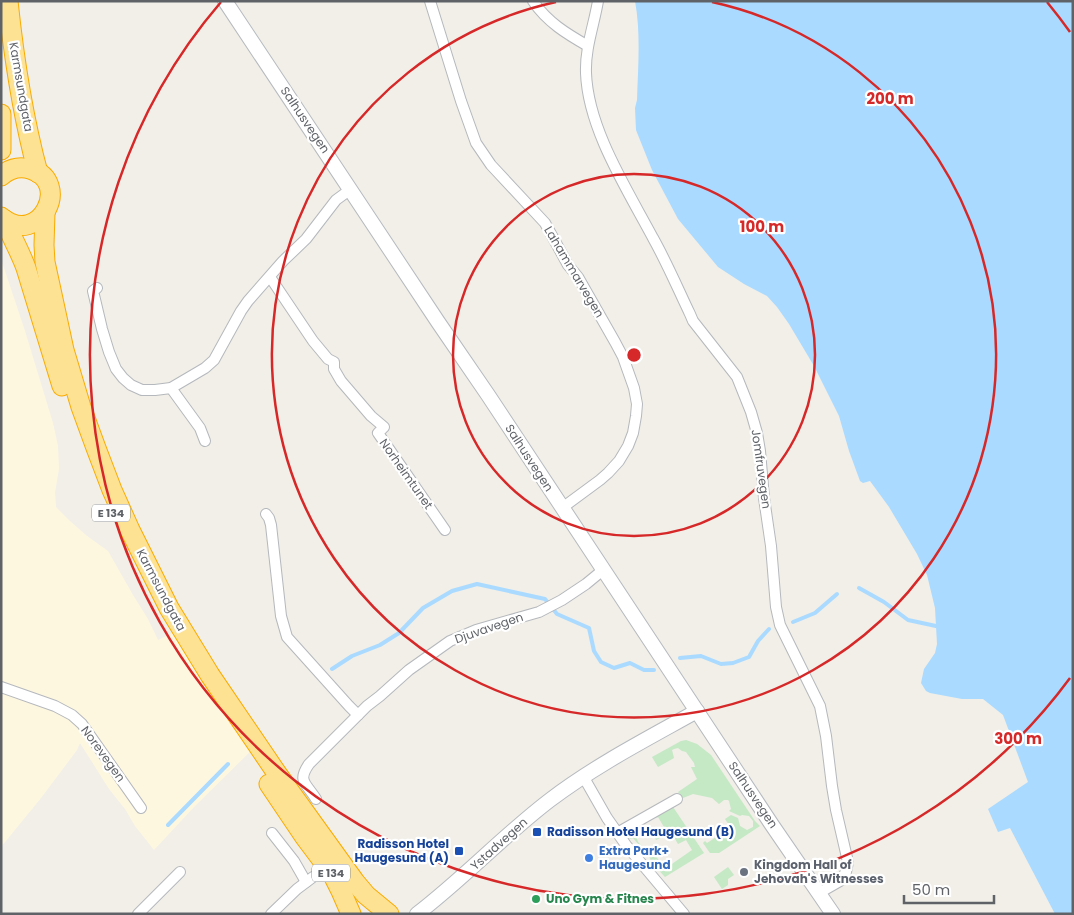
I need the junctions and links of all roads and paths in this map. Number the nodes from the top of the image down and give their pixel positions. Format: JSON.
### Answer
{"nodes":[{"id":1,"x":8,"y":1,"type":"edge"},
{"id":2,"x":225,"y":1,"type":"edge"},
{"id":3,"x":430,"y":1,"type":"edge"},
{"id":4,"x":533,"y":1,"type":"edge"},
{"id":5,"x":598,"y":1,"type":"edge"},
{"id":6,"x":588,"y":46,"type":"junction"},
{"id":7,"x":1,"y":114,"type":"edge"},
{"id":8,"x":1,"y":150,"type":"edge"},
{"id":9,"x":38,"y":173,"type":"junction"},
{"id":10,"x":1,"y":176,"type":"edge"},
{"id":11,"x":351,"y":189,"type":"junction"},
{"id":12,"x":45,"y":213,"type":"junction"},
{"id":13,"x":3,"y":220,"type":"edge"},
{"id":14,"x":270,"y":277,"type":"junction"},
{"id":15,"x":97,"y":288,"type":"dead end"},
{"id":16,"x":171,"y":388,"type":"junction"},
{"id":17,"x":205,"y":441,"type":"dead end"},
{"id":18,"x":562,"y":508,"type":"junction"},
{"id":19,"x":266,"y":514,"type":"dead end"},
{"id":20,"x":445,"y":530,"type":"dead end"},
{"id":21,"x":603,"y":570,"type":"junction"},
{"id":22,"x":1,"y":687,"type":"edge"},
{"id":23,"x":697,"y":711,"type":"junction"},
{"id":24,"x":358,"y":715,"type":"junction"},
{"id":25,"x":582,"y":776,"type":"junction"},
{"id":26,"x":316,"y":799,"type":"dead end"},
{"id":27,"x":677,"y":799,"type":"dead end"},
{"id":28,"x":141,"y":808,"type":"dead end"},
{"id":29,"x":617,"y":833,"type":"junction"},
{"id":30,"x":272,"y":834,"type":"dead end"},
{"id":31,"x":180,"y":872,"type":"dead end"},
{"id":32,"x":819,"y":893,"type":"junction"},
{"id":33,"x":138,"y":914,"type":"edge"},
{"id":34,"x":271,"y":914,"type":"edge"},
{"id":35,"x":350,"y":914,"type":"edge"},
{"id":36,"x":389,"y":914,"type":"edge"},
{"id":37,"x":417,"y":914,"type":"edge"},
{"id":38,"x":684,"y":914,"type":"edge"},
{"id":39,"x":833,"y":914,"type":"edge"}],
"edges":[{"from":1,"to":9,"type":"highway","name":"Karmsundgata","number":"E 134"},
{"from":2,"to":11,"type":"main road","name":"Salhusvegen"},
{"from":3,"to":18,"type":"street","name":"Lahammarvegen"},
{"from":4,"to":6,"type":"street"},
{"from":5,"to":6,"type":"street","name":"Jomfruvegen"},
{"from":6,"to":32,"type":"street","name":"Jomfruvegen"},
{"from":7,"to":8,"type":"highway","name":"Karmsundgata"},
{"from":9,"to":10,"type":"highway"},
{"from":9,"to":12,"type":"highway","number":"E 134"},
{"from":11,"to":14,"type":"street"},
{"from":11,"to":18,"type":"main road","name":"Salhusvegen"},
{"from":12,"to":13,"type":"highway","number":"E 134"},
{"from":12,"to":36,"type":"highway","name":"Karmsundgata","number":"E 134"},
{"from":13,"to":35,"type":"highway","name":"Karmsundgata","number":"E 134"},
{"from":14,"to":16,"type":"street"},
{"from":14,"to":20,"type":"street","name":"Norheimtunet"},
{"from":15,"to":16,"type":"street"},
{"from":16,"to":17,"type":"street"},
{"from":18,"to":21,"type":"main road","name":"Salhusvegen"},
{"from":19,"to":24,"type":"street"},
{"from":21,"to":23,"type":"main road","name":"Salhusvegen"},
{"from":21,"to":24,"type":"street","name":"Djuvavegen"},
{"from":22,"to":28,"type":"street","name":"Norevegen"},
{"from":23,"to":25,"type":"main road","name":"Ystadvegen"},
{"from":23,"to":32,"type":"main road","name":"Salhusvegen"},
{"from":24,"to":26,"type":"street","name":"Djuvavegen"},
{"from":25,"to":29,"type":"street"},
{"from":25,"to":37,"type":"main road","name":"Ystadvegen"},
{"from":27,"to":29,"type":"street"},
{"from":29,"to":38,"type":"street"},
{"from":30,"to":34,"type":"street"},
{"from":31,"to":33,"type":"street"},
{"from":32,"to":39,"type":"main road","name":"Salhusvegen"}]}
